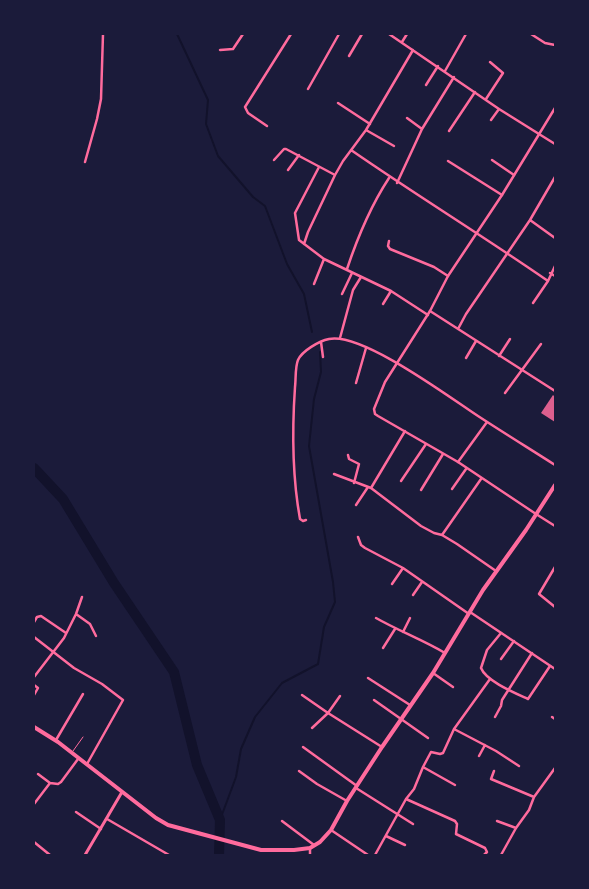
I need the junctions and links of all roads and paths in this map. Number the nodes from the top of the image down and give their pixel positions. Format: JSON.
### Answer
{"nodes":[{"id":1,"x":103,"y":34,"type":"edge"},
{"id":2,"x":243,"y":34,"type":"edge"},
{"id":3,"x":289,"y":34,"type":"edge"},
{"id":4,"x":339,"y":34,"type":"edge"},
{"id":5,"x":362,"y":34,"type":"edge"},
{"id":6,"x":390,"y":34,"type":"edge"},
{"id":7,"x":407,"y":34,"type":"edge"},
{"id":8,"x":466,"y":34,"type":"edge"},
{"id":9,"x":531,"y":34,"type":"edge"},
{"id":10,"x":402,"y":42,"type":"junction"},
{"id":11,"x":555,"y":45,"type":"edge"},
{"id":12,"x":220,"y":50,"type":"dead end"},
{"id":13,"x":413,"y":50,"type":"junction"},
{"id":14,"x":349,"y":56,"type":"dead end"},
{"id":15,"x":490,"y":62,"type":"dead end"},
{"id":16,"x":438,"y":66,"type":"junction"},
{"id":17,"x":445,"y":70,"type":"junction"},
{"id":18,"x":454,"y":77,"type":"junction"},
{"id":19,"x":426,"y":85,"type":"dead end"},
{"id":20,"x":308,"y":89,"type":"dead end"},
{"id":21,"x":475,"y":92,"type":"junction"},
{"id":22,"x":485,"y":99,"type":"junction"},
{"id":23,"x":338,"y":103,"type":"dead end"},
{"id":24,"x":555,"y":108,"type":"edge"},
{"id":25,"x":499,"y":109,"type":"junction"},
{"id":26,"x":407,"y":118,"type":"dead end"},
{"id":27,"x":491,"y":120,"type":"dead end"},
{"id":28,"x":370,"y":124,"type":"junction"},
{"id":29,"x":267,"y":126,"type":"dead end"},
{"id":30,"x":422,"y":128,"type":"junction"},
{"id":31,"x":366,"y":130,"type":"junction"},
{"id":32,"x":449,"y":131,"type":"dead end"},
{"id":33,"x":540,"y":134,"type":"junction"},
{"id":34,"x":555,"y":144,"type":"edge"},
{"id":35,"x":394,"y":146,"type":"dead end"},
{"id":36,"x":351,"y":150,"type":"junction"},
{"id":37,"x":299,"y":156,"type":"junction"},
{"id":38,"x":274,"y":160,"type":"dead end"},
{"id":39,"x":492,"y":160,"type":"dead end"},
{"id":40,"x":85,"y":162,"type":"dead end"},
{"id":41,"x":448,"y":162,"type":"dead end"},
{"id":42,"x":319,"y":167,"type":"junction"},
{"id":43,"x":288,"y":170,"type":"dead end"},
{"id":44,"x":335,"y":175,"type":"junction"},
{"id":45,"x":514,"y":175,"type":"junction"},
{"id":46,"x":389,"y":177,"type":"junction"},
{"id":47,"x":555,"y":177,"type":"edge"},
{"id":48,"x":397,"y":182,"type":"junction"},
{"id":49,"x":502,"y":195,"type":"junction"},
{"id":50,"x":530,"y":220,"type":"junction"},
{"id":51,"x":477,"y":234,"type":"junction"},
{"id":52,"x":555,"y":237,"type":"edge"},
{"id":53,"x":389,"y":241,"type":"dead end"},
{"id":54,"x":304,"y":244,"type":"junction"},
{"id":55,"x":508,"y":253,"type":"junction"},
{"id":56,"x":324,"y":259,"type":"junction"},
{"id":57,"x":555,"y":266,"type":"edge"},
{"id":58,"x":347,"y":269,"type":"junction"},
{"id":59,"x":352,"y":272,"type":"junction"},
{"id":60,"x":550,"y":273,"type":"junction"},
{"id":61,"x":448,"y":276,"type":"junction"},
{"id":62,"x":555,"y":276,"type":"edge"},
{"id":63,"x":361,"y":277,"type":"junction"},
{"id":64,"x":548,"y":281,"type":"junction"},
{"id":65,"x":314,"y":284,"type":"dead end"},
{"id":66,"x":391,"y":291,"type":"junction"},
{"id":67,"x":342,"y":294,"type":"dead end"},
{"id":68,"x":533,"y":303,"type":"dead end"},
{"id":69,"x":383,"y":304,"type":"dead end"},
{"id":70,"x":430,"y":311,"type":"junction"},
{"id":71,"x":428,"y":315,"type":"junction"},
{"id":72,"x":458,"y":329,"type":"junction"},
{"id":73,"x":340,"y":338,"type":"junction"},
{"id":74,"x":510,"y":339,"type":"dead end"},
{"id":75,"x":476,"y":341,"type":"junction"},
{"id":76,"x":321,"y":342,"type":"junction"},
{"id":77,"x":541,"y":344,"type":"dead end"},
{"id":78,"x":366,"y":348,"type":"junction"},
{"id":79,"x":499,"y":356,"type":"junction"},
{"id":80,"x":323,"y":357,"type":"dead end"},
{"id":81,"x":466,"y":358,"type":"dead end"},
{"id":82,"x":397,"y":362,"type":"junction"},
{"id":83,"x":522,"y":369,"type":"junction"},
{"id":84,"x":356,"y":383,"type":"dead end"},
{"id":85,"x":555,"y":391,"type":"edge"},
{"id":86,"x":505,"y":393,"type":"dead end"},
{"id":87,"x":487,"y":422,"type":"junction"},
{"id":88,"x":405,"y":431,"type":"junction"},
{"id":89,"x":426,"y":444,"type":"junction"},
{"id":90,"x":443,"y":454,"type":"junction"},
{"id":91,"x":348,"y":455,"type":"dead end"},
{"id":92,"x":458,"y":462,"type":"junction"},
{"id":93,"x":555,"y":465,"type":"edge"},
{"id":94,"x":466,"y":469,"type":"junction"},
{"id":95,"x":334,"y":474,"type":"dead end"},
{"id":96,"x":481,"y":479,"type":"junction"},
{"id":97,"x":401,"y":481,"type":"dead end"},
{"id":98,"x":354,"y":483,"type":"junction"},
{"id":99,"x":555,"y":485,"type":"edge"},
{"id":100,"x":369,"y":488,"type":"junction"},
{"id":101,"x":452,"y":489,"type":"dead end"},
{"id":102,"x":421,"y":490,"type":"dead end"},
{"id":103,"x":356,"y":505,"type":"dead end"},
{"id":104,"x":536,"y":514,"type":"junction"},
{"id":105,"x":306,"y":520,"type":"dead end"},
{"id":106,"x":555,"y":526,"type":"edge"},
{"id":107,"x":442,"y":534,"type":"junction"},
{"id":108,"x":358,"y":537,"type":"dead end"},
{"id":109,"x":555,"y":567,"type":"edge"},
{"id":110,"x":403,"y":568,"type":"junction"},
{"id":111,"x":496,"y":571,"type":"junction"},
{"id":112,"x":422,"y":582,"type":"junction"},
{"id":113,"x":392,"y":584,"type":"dead end"},
{"id":114,"x":413,"y":595,"type":"dead end"},
{"id":115,"x":82,"y":598,"type":"dead end"},
{"id":116,"x":555,"y":607,"type":"edge"},
{"id":117,"x":469,"y":613,"type":"junction"},
{"id":118,"x":76,"y":614,"type":"junction"},
{"id":119,"x":376,"y":618,"type":"dead end"},
{"id":120,"x":410,"y":618,"type":"dead end"},
{"id":121,"x":34,"y":622,"type":"edge"},
{"id":122,"x":395,"y":629,"type":"junction"},
{"id":123,"x":403,"y":632,"type":"junction"},
{"id":124,"x":501,"y":633,"type":"junction"},
{"id":125,"x":66,"y":634,"type":"junction"},
{"id":126,"x":96,"y":636,"type":"dead end"},
{"id":127,"x":34,"y":637,"type":"edge"},
{"id":128,"x":514,"y":641,"type":"junction"},
{"id":129,"x":384,"y":648,"type":"dead end"},
{"id":130,"x":53,"y":652,"type":"junction"},
{"id":131,"x":445,"y":653,"type":"junction"},
{"id":132,"x":532,"y":654,"type":"junction"},
{"id":133,"x":501,"y":659,"type":"dead end"},
{"id":134,"x":550,"y":666,"type":"junction"},
{"id":135,"x":555,"y":669,"type":"edge"},
{"id":136,"x":433,"y":673,"type":"junction"},
{"id":137,"x":34,"y":678,"type":"edge"},
{"id":138,"x":368,"y":678,"type":"dead end"},
{"id":139,"x":490,"y":678,"type":"junction"},
{"id":140,"x":34,"y":685,"type":"edge"},
{"id":141,"x":453,"y":687,"type":"dead end"},
{"id":142,"x":508,"y":690,"type":"junction"},
{"id":143,"x":83,"y":694,"type":"dead end"},
{"id":144,"x":34,"y":695,"type":"edge"},
{"id":145,"x":302,"y":695,"type":"dead end"},
{"id":146,"x":340,"y":696,"type":"dead end"},
{"id":147,"x":374,"y":700,"type":"dead end"},
{"id":148,"x":410,"y":705,"type":"junction"},
{"id":149,"x":328,"y":713,"type":"junction"},
{"id":150,"x":495,"y":717,"type":"dead end"},
{"id":151,"x":401,"y":719,"type":"junction"},
{"id":152,"x":34,"y":727,"type":"edge"},
{"id":153,"x":312,"y":728,"type":"dead end"},
{"id":154,"x":454,"y":729,"type":"junction"},
{"id":155,"x":83,"y":737,"type":"dead end"},
{"id":156,"x":428,"y":738,"type":"dead end"},
{"id":157,"x":56,"y":740,"type":"junction"},
{"id":158,"x":485,"y":745,"type":"junction"},
{"id":159,"x":303,"y":747,"type":"dead end"},
{"id":160,"x":382,"y":747,"type":"junction"},
{"id":161,"x":72,"y":752,"type":"junction"},
{"id":162,"x":479,"y":756,"type":"dead end"},
{"id":163,"x":79,"y":757,"type":"junction"},
{"id":164,"x":86,"y":764,"type":"junction"},
{"id":165,"x":519,"y":766,"type":"dead end"},
{"id":166,"x":423,"y":767,"type":"junction"},
{"id":167,"x":555,"y":768,"type":"edge"},
{"id":168,"x":299,"y":771,"type":"dead end"},
{"id":169,"x":494,"y":771,"type":"dead end"},
{"id":170,"x":38,"y":774,"type":"dead end"},
{"id":171,"x":50,"y":783,"type":"junction"},
{"id":172,"x":455,"y":785,"type":"dead end"},
{"id":173,"x":356,"y":787,"type":"junction"},
{"id":174,"x":122,"y":792,"type":"junction"},
{"id":175,"x":534,"y":797,"type":"junction"},
{"id":176,"x":406,"y":799,"type":"junction"},
{"id":177,"x":347,"y":801,"type":"junction"},
{"id":178,"x":34,"y":804,"type":"edge"},
{"id":179,"x":76,"y":812,"type":"dead end"},
{"id":180,"x":397,"y":815,"type":"junction"},
{"id":181,"x":107,"y":818,"type":"junction"},
{"id":182,"x":282,"y":821,"type":"dead end"},
{"id":183,"x":497,"y":821,"type":"dead end"},
{"id":184,"x":413,"y":824,"type":"dead end"},
{"id":185,"x":516,"y":828,"type":"junction"},
{"id":186,"x":101,"y":829,"type":"junction"},
{"id":187,"x":331,"y":830,"type":"junction"},
{"id":188,"x":386,"y":836,"type":"junction"},
{"id":189,"x":34,"y":842,"type":"edge"},
{"id":190,"x":405,"y":845,"type":"dead end"},
{"id":191,"x":316,"y":846,"type":"junction"},
{"id":192,"x":310,"y":848,"type":"junction"},
{"id":193,"x":50,"y":855,"type":"edge"},
{"id":194,"x":85,"y":855,"type":"edge"},
{"id":195,"x":169,"y":855,"type":"edge"},
{"id":196,"x":310,"y":855,"type":"edge"},
{"id":197,"x":368,"y":855,"type":"edge"},
{"id":198,"x":375,"y":855,"type":"edge"},
{"id":199,"x":484,"y":855,"type":"edge"},
{"id":200,"x":501,"y":855,"type":"edge"}],
"edges":[{"from":1,"to":40,"type":"street"},
{"from":2,"to":12,"type":"street"},
{"from":3,"to":29,"type":"street"},
{"from":4,"to":20,"type":"street"},
{"from":5,"to":14,"type":"street"},
{"from":6,"to":10,"type":"street"},
{"from":7,"to":10,"type":"street"},
{"from":8,"to":17,"type":"street"},
{"from":9,"to":11,"type":"street"},
{"from":10,"to":13,"type":"street"},
{"from":13,"to":16,"type":"street"},
{"from":13,"to":28,"type":"street"},
{"from":15,"to":22,"type":"street"},
{"from":16,"to":17,"type":"street"},
{"from":16,"to":19,"type":"street"},
{"from":17,"to":18,"type":"street"},
{"from":18,"to":21,"type":"street"},
{"from":18,"to":30,"type":"street"},
{"from":21,"to":22,"type":"street"},
{"from":21,"to":32,"type":"street"},
{"from":22,"to":25,"type":"street"},
{"from":23,"to":28,"type":"street"},
{"from":24,"to":33,"type":"street"},
{"from":25,"to":27,"type":"street"},
{"from":25,"to":33,"type":"street"},
{"from":26,"to":30,"type":"street"},
{"from":28,"to":31,"type":"street"},
{"from":30,"to":48,"type":"street"},
{"from":31,"to":35,"type":"street"},
{"from":31,"to":36,"type":"street"},
{"from":33,"to":34,"type":"street"},
{"from":33,"to":45,"type":"street"},
{"from":36,"to":44,"type":"street"},
{"from":36,"to":46,"type":"street"},
{"from":37,"to":38,"type":"street"},
{"from":37,"to":42,"type":"street"},
{"from":37,"to":43,"type":"street"},
{"from":39,"to":45,"type":"street"},
{"from":41,"to":49,"type":"street"},
{"from":42,"to":44,"type":"street"},
{"from":42,"to":54,"type":"street"},
{"from":44,"to":54,"type":"street"},
{"from":45,"to":49,"type":"street"},
{"from":46,"to":48,"type":"street"},
{"from":46,"to":58,"type":"street"},
{"from":47,"to":50,"type":"street"},
{"from":48,"to":51,"type":"street"},
{"from":49,"to":51,"type":"street"},
{"from":50,"to":52,"type":"street"},
{"from":50,"to":55,"type":"street"},
{"from":51,"to":55,"type":"street"},
{"from":51,"to":61,"type":"street"},
{"from":53,"to":61,"type":"street"},
{"from":54,"to":56,"type":"street"},
{"from":55,"to":64,"type":"street"},
{"from":55,"to":72,"type":"street"},
{"from":56,"to":58,"type":"street"},
{"from":56,"to":65,"type":"street"},
{"from":57,"to":60,"type":"street"},
{"from":58,"to":59,"type":"street"},
{"from":59,"to":63,"type":"street"},
{"from":59,"to":67,"type":"street"},
{"from":60,"to":62,"type":"street"},
{"from":60,"to":64,"type":"street"},
{"from":61,"to":70,"type":"street"},
{"from":63,"to":66,"type":"street"},
{"from":63,"to":73,"type":"street"},
{"from":64,"to":68,"type":"street"},
{"from":66,"to":69,"type":"street"},
{"from":66,"to":71,"type":"street"},
{"from":70,"to":71,"type":"street"},
{"from":70,"to":72,"type":"street"},
{"from":71,"to":82,"type":"street"},
{"from":72,"to":75,"type":"street"},
{"from":73,"to":76,"type":"street"},
{"from":73,"to":78,"type":"street"},
{"from":74,"to":79,"type":"street"},
{"from":75,"to":79,"type":"street"},
{"from":75,"to":81,"type":"street"},
{"from":76,"to":80,"type":"street"},
{"from":76,"to":105,"type":"street"},
{"from":77,"to":83,"type":"street"},
{"from":78,"to":82,"type":"street"},
{"from":78,"to":84,"type":"street"},
{"from":79,"to":83,"type":"street"},
{"from":82,"to":87,"type":"street"},
{"from":82,"to":88,"type":"street"},
{"from":83,"to":85,"type":"street"},
{"from":83,"to":86,"type":"street"},
{"from":87,"to":92,"type":"street"},
{"from":87,"to":93,"type":"street"},
{"from":88,"to":89,"type":"street"},
{"from":88,"to":100,"type":"street"},
{"from":89,"to":90,"type":"street"},
{"from":89,"to":97,"type":"street"},
{"from":90,"to":92,"type":"street"},
{"from":90,"to":102,"type":"street"},
{"from":91,"to":98,"type":"street"},
{"from":92,"to":94,"type":"street"},
{"from":94,"to":96,"type":"street"},
{"from":94,"to":101,"type":"street"},
{"from":95,"to":98,"type":"street"},
{"from":96,"to":104,"type":"street"},
{"from":96,"to":107,"type":"street"},
{"from":98,"to":100,"type":"street"},
{"from":99,"to":104,"type":"highway"},
{"from":100,"to":103,"type":"street"},
{"from":100,"to":107,"type":"street"},
{"from":104,"to":106,"type":"street"},
{"from":104,"to":111,"type":"highway"},
{"from":107,"to":111,"type":"street"},
{"from":108,"to":110,"type":"street"},
{"from":109,"to":116,"type":"street"},
{"from":110,"to":112,"type":"street"},
{"from":110,"to":113,"type":"street"},
{"from":111,"to":117,"type":"highway"},
{"from":112,"to":114,"type":"street"},
{"from":112,"to":117,"type":"street"},
{"from":115,"to":118,"type":"street"},
{"from":117,"to":124,"type":"street"},
{"from":117,"to":131,"type":"highway"},
{"from":118,"to":125,"type":"street"},
{"from":118,"to":126,"type":"street"},
{"from":119,"to":122,"type":"street"},
{"from":120,"to":123,"type":"street"},
{"from":121,"to":125,"type":"street"},
{"from":122,"to":123,"type":"street"},
{"from":122,"to":129,"type":"street"},
{"from":123,"to":131,"type":"street"},
{"from":124,"to":128,"type":"street"},
{"from":124,"to":139,"type":"street"},
{"from":125,"to":130,"type":"street"},
{"from":127,"to":130,"type":"street"},
{"from":128,"to":132,"type":"street"},
{"from":128,"to":133,"type":"street"},
{"from":130,"to":137,"type":"street"},
{"from":130,"to":164,"type":"street"},
{"from":131,"to":136,"type":"highway"},
{"from":132,"to":134,"type":"street"},
{"from":132,"to":142,"type":"street"},
{"from":134,"to":135,"type":"street"},
{"from":134,"to":142,"type":"street"},
{"from":136,"to":141,"type":"street"},
{"from":136,"to":148,"type":"highway"},
{"from":138,"to":148,"type":"street"},
{"from":139,"to":142,"type":"street"},
{"from":139,"to":154,"type":"street"},
{"from":140,"to":144,"type":"street"},
{"from":142,"to":150,"type":"street"},
{"from":143,"to":157,"type":"street"},
{"from":145,"to":149,"type":"street"},
{"from":146,"to":149,"type":"street"},
{"from":147,"to":151,"type":"street"},
{"from":148,"to":151,"type":"highway"},
{"from":149,"to":153,"type":"street"},
{"from":149,"to":160,"type":"street"},
{"from":151,"to":156,"type":"street"},
{"from":151,"to":160,"type":"highway"},
{"from":152,"to":157,"type":"highway"},
{"from":154,"to":158,"type":"street"},
{"from":154,"to":166,"type":"street"},
{"from":155,"to":161,"type":"lane"},
{"from":157,"to":161,"type":"highway"},
{"from":158,"to":162,"type":"street"},
{"from":158,"to":165,"type":"street"},
{"from":159,"to":173,"type":"street"},
{"from":160,"to":173,"type":"highway"},
{"from":161,"to":163,"type":"highway"},
{"from":163,"to":164,"type":"highway"},
{"from":163,"to":171,"type":"street"},
{"from":164,"to":174,"type":"highway"},
{"from":166,"to":172,"type":"street"},
{"from":166,"to":176,"type":"street"},
{"from":167,"to":175,"type":"street"},
{"from":168,"to":177,"type":"street"},
{"from":169,"to":175,"type":"street"},
{"from":170,"to":171,"type":"street"},
{"from":171,"to":178,"type":"street"},
{"from":173,"to":177,"type":"highway"},
{"from":173,"to":180,"type":"street"},
{"from":174,"to":181,"type":"main road"},
{"from":174,"to":192,"type":"highway"},
{"from":175,"to":185,"type":"street"},
{"from":176,"to":180,"type":"street"},
{"from":176,"to":199,"type":"street"},
{"from":177,"to":187,"type":"highway"},
{"from":179,"to":186,"type":"street"},
{"from":180,"to":184,"type":"street"},
{"from":180,"to":188,"type":"street"},
{"from":181,"to":186,"type":"main road"},
{"from":181,"to":195,"type":"street"},
{"from":182,"to":191,"type":"street"},
{"from":183,"to":185,"type":"street"},
{"from":185,"to":200,"type":"street"},
{"from":186,"to":194,"type":"main road"},
{"from":187,"to":191,"type":"highway"},
{"from":187,"to":197,"type":"street"},
{"from":188,"to":190,"type":"street"},
{"from":188,"to":198,"type":"street"},
{"from":189,"to":193,"type":"street"},
{"from":191,"to":192,"type":"highway"},
{"from":192,"to":196,"type":"street"}]}
